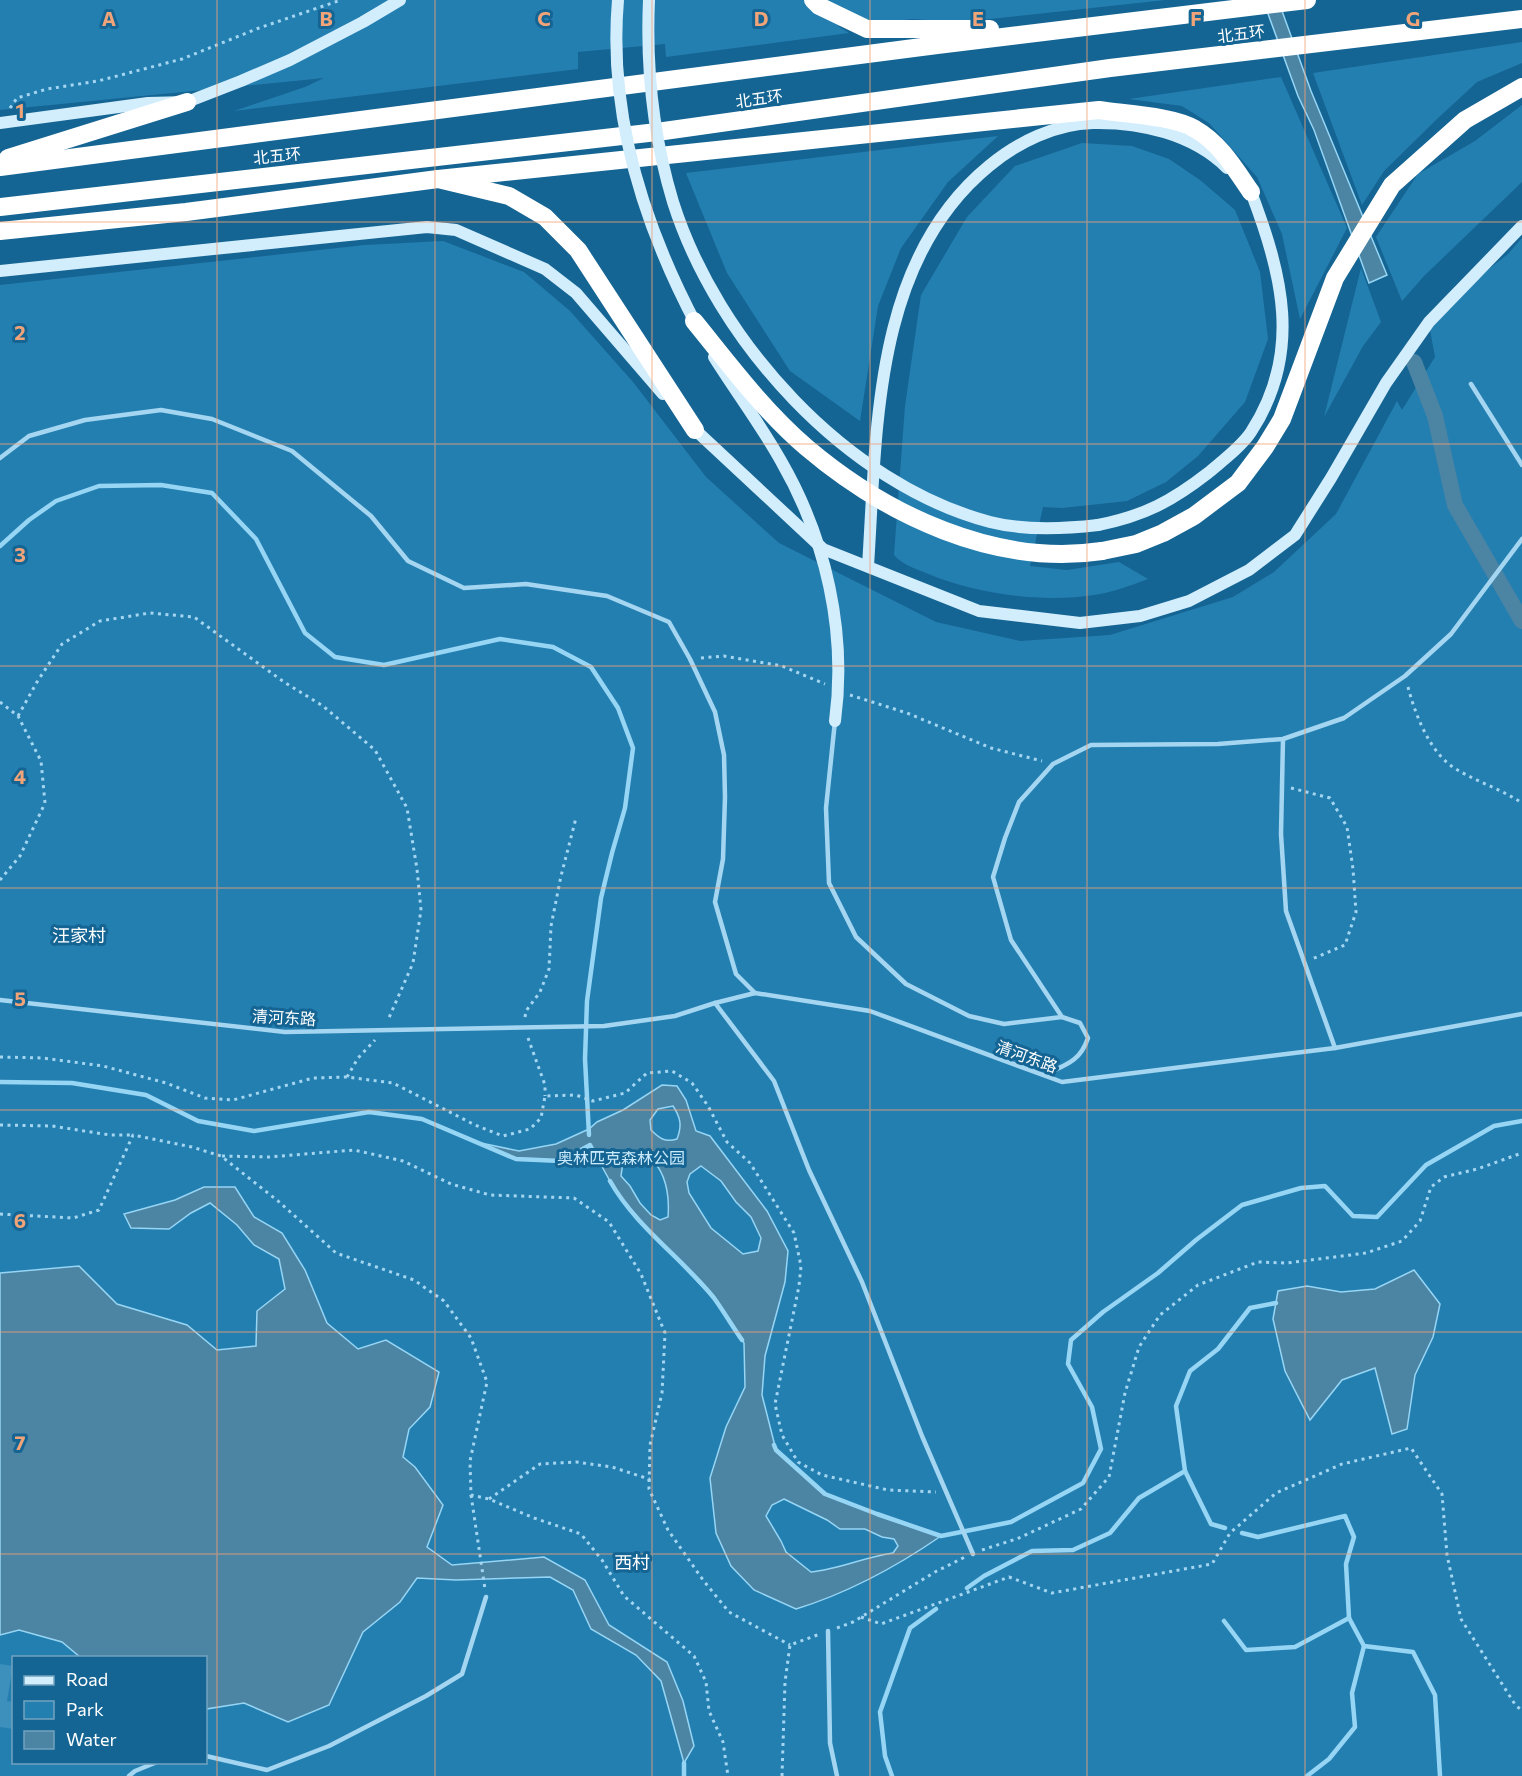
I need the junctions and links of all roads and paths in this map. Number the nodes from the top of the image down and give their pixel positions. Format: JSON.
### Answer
{"nodes":[{"id":1,"x":341,"y":0,"type":"edge"},
{"id":2,"x":400,"y":0,"type":"edge"},
{"id":3,"x":618,"y":0,"type":"edge"},
{"id":4,"x":649,"y":0,"type":"edge"},
{"id":5,"x":813,"y":0,"type":"edge"},
{"id":6,"x":1307,"y":0,"type":"edge"},
{"id":7,"x":1522,"y":19,"type":"edge"},
{"id":8,"x":1073,"y":29,"type":"junction"},
{"id":9,"x":1522,"y":87,"type":"edge"},
{"id":10,"x":187,"y":102,"type":"junction"},
{"id":11,"x":2,"y":123,"type":"edge"},
{"id":12,"x":0,"y":161,"type":"edge"},
{"id":13,"x":0,"y":167,"type":"edge"},
{"id":14,"x":438,"y":179,"type":"junction"},
{"id":15,"x":1251,"y":192,"type":"junction"},
{"id":16,"x":0,"y":207,"type":"edge"},
{"id":17,"x":1522,"y":226,"type":"edge"},
{"id":18,"x":0,"y":231,"type":"edge"},
{"id":19,"x":0,"y":271,"type":"edge"},
{"id":20,"x":694,"y":321,"type":"junction"},
{"id":21,"x":1472,"y":384,"type":"dead end"},
{"id":22,"x":695,"y":430,"type":"junction"},
{"id":23,"x":0,"y":458,"type":"edge"},
{"id":24,"x":1522,"y":465,"type":"edge"},
{"id":25,"x":1522,"y":539,"type":"edge"},
{"id":26,"x":868,"y":566,"type":"junction"},
{"id":27,"x":690,"y":659,"type":"junction"},
{"id":28,"x":1404,"y":676,"type":"junction"},
{"id":29,"x":825,"y":684,"type":"dead end"},
{"id":30,"x":847,"y":694,"type":"dead end"},
{"id":31,"x":0,"y":702,"type":"edge"},
{"id":32,"x":18,"y":716,"type":"junction"},
{"id":33,"x":836,"y":721,"type":"joint"},
{"id":34,"x":1283,"y":739,"type":"junction"},
{"id":35,"x":1053,"y":764,"type":"junction"},
{"id":36,"x":1282,"y":785,"type":"junction"},
{"id":37,"x":1522,"y":803,"type":"edge"},
{"id":38,"x":576,"y":818,"type":"dead end"},
{"id":39,"x":0,"y":880,"type":"edge"},
{"id":40,"x":1305,"y":962,"type":"junction"},
{"id":41,"x":755,"y":993,"type":"junction"},
{"id":42,"x":0,"y":1000,"type":"edge"},
{"id":43,"x":715,"y":1003,"type":"junction"},
{"id":44,"x":1522,"y":1014,"type":"edge"},
{"id":45,"x":1062,"y":1017,"type":"junction"},
{"id":46,"x":532,"y":1027,"type":"dead end"},
{"id":47,"x":515,"y":1028,"type":"dead end"},
{"id":48,"x":524,"y":1028,"type":"junction"},
{"id":49,"x":384,"y":1030,"type":"junction"},
{"id":50,"x":1335,"y":1048,"type":"junction"},
{"id":51,"x":0,"y":1057,"type":"edge"},
{"id":52,"x":1044,"y":1075,"type":"junction"},
{"id":53,"x":347,"y":1077,"type":"junction"},
{"id":54,"x":545,"y":1096,"type":"junction"},
{"id":55,"x":0,"y":1125,"type":"edge"},
{"id":56,"x":133,"y":1135,"type":"junction"},
{"id":57,"x":1522,"y":1153,"type":"edge"},
{"id":58,"x":220,"y":1156,"type":"junction"},
{"id":59,"x":0,"y":1214,"type":"edge"},
{"id":60,"x":649,"y":1489,"type":"junction"},
{"id":61,"x":947,"y":1493,"type":"junction"},
{"id":62,"x":471,"y":1496,"type":"junction"},
{"id":63,"x":489,"y":1498,"type":"junction"},
{"id":64,"x":973,"y":1554,"type":"junction"},
{"id":65,"x":486,"y":1597,"type":"joint"},
{"id":66,"x":861,"y":1617,"type":"junction"},
{"id":67,"x":828,"y":1631,"type":"junction"},
{"id":68,"x":790,"y":1645,"type":"junction"},
{"id":69,"x":1522,"y":1710,"type":"edge"},
{"id":70,"x":207,"y":1756,"type":"edge"},
{"id":71,"x":152,"y":1764,"type":"edge"},
{"id":72,"x":129,"y":1776,"type":"edge"},
{"id":73,"x":728,"y":1776,"type":"edge"},
{"id":74,"x":782,"y":1776,"type":"edge"},
{"id":75,"x":837,"y":1776,"type":"edge"}],
"edges":[{"from":1,"to":11,"type":"path"},
{"from":2,"to":10,"type":"main road"},
{"from":3,"to":20,"type":"main road","bridge":true},
{"from":4,"to":15,"type":"main road","bridge":true},
{"from":5,"to":8,"type":"highway"},
{"from":6,"to":8,"type":"highway","name":"北五环"},
{"from":7,"to":16,"type":"highway","name":"北五环"},
{"from":8,"to":13,"type":"highway","name":"北五环"},
{"from":9,"to":20,"type":"highway","bridge":true},
{"from":10,"to":11,"type":"main road"},
{"from":10,"to":12,"type":"highway"},
{"from":14,"to":15,"type":"highway"},
{"from":14,"to":18,"type":"highway"},
{"from":14,"to":22,"type":"highway"},
{"from":15,"to":26,"type":"main road"},
{"from":17,"to":26,"type":"main road"},
{"from":19,"to":22,"type":"main road"},
{"from":20,"to":33,"type":"main road","bridge":true},
{"from":21,"to":24,"type":"lane"},
{"from":22,"to":26,"type":"main road"},
{"from":23,"to":27,"type":"lane"},
{"from":25,"to":28,"type":"lane"},
{"from":27,"to":29,"type":"path"},
{"from":27,"to":41,"type":"lane"},
{"from":28,"to":34,"type":"lane"},
{"from":28,"to":37,"type":"path"},
{"from":30,"to":35,"type":"path"},
{"from":31,"to":32,"type":"path"},
{"from":32,"to":39,"type":"path"},
{"from":32,"to":49,"type":"path"},
{"from":33,"to":45,"type":"lane"},
{"from":34,"to":35,"type":"lane"},
{"from":34,"to":36,"type":"lane"},
{"from":35,"to":45,"type":"lane"},
{"from":36,"to":40,"type":"lane"},
{"from":36,"to":40,"type":"path"},
{"from":38,"to":48,"type":"path"},
{"from":40,"to":50,"type":"lane"},
{"from":41,"to":43,"type":"lane","name":"清河东路"},
{"from":41,"to":52,"type":"lane","name":"清河东路"},
{"from":42,"to":49,"type":"lane","name":"清河东路"},
{"from":43,"to":48,"type":"lane","name":"清河东路"},
{"from":43,"to":61,"type":"lane"},
{"from":44,"to":50,"type":"lane","name":"清河东路"},
{"from":45,"to":52,"type":"lane"},
{"from":46,"to":47,"type":"path","bridge":true},
{"from":48,"to":49,"type":"lane","name":"清河东路"},
{"from":48,"to":54,"type":"path"},
{"from":49,"to":53,"type":"path"},
{"from":50,"to":52,"type":"lane","name":"清河东路"},
{"from":51,"to":53,"type":"path"},
{"from":53,"to":54,"type":"path"},
{"from":54,"to":61,"type":"path"},
{"from":55,"to":56,"type":"path"},
{"from":56,"to":58,"type":"path"},
{"from":56,"to":59,"type":"path"},
{"from":57,"to":64,"type":"path"},
{"from":58,"to":60,"type":"path"},
{"from":58,"to":62,"type":"path"},
{"from":60,"to":63,"type":"path"},
{"from":60,"to":68,"type":"path"},
{"from":61,"to":64,"type":"lane"},
{"from":62,"to":63,"type":"path"},
{"from":62,"to":65,"type":"path"},
{"from":63,"to":73,"type":"path"},
{"from":64,"to":66,"type":"path"},
{"from":65,"to":70,"type":"lane"},
{"from":66,"to":67,"type":"path"},
{"from":66,"to":69,"type":"path"},
{"from":67,"to":68,"type":"path"},
{"from":67,"to":75,"type":"lane"},
{"from":68,"to":74,"type":"path"},
{"from":71,"to":72,"type":"lane"}]}
